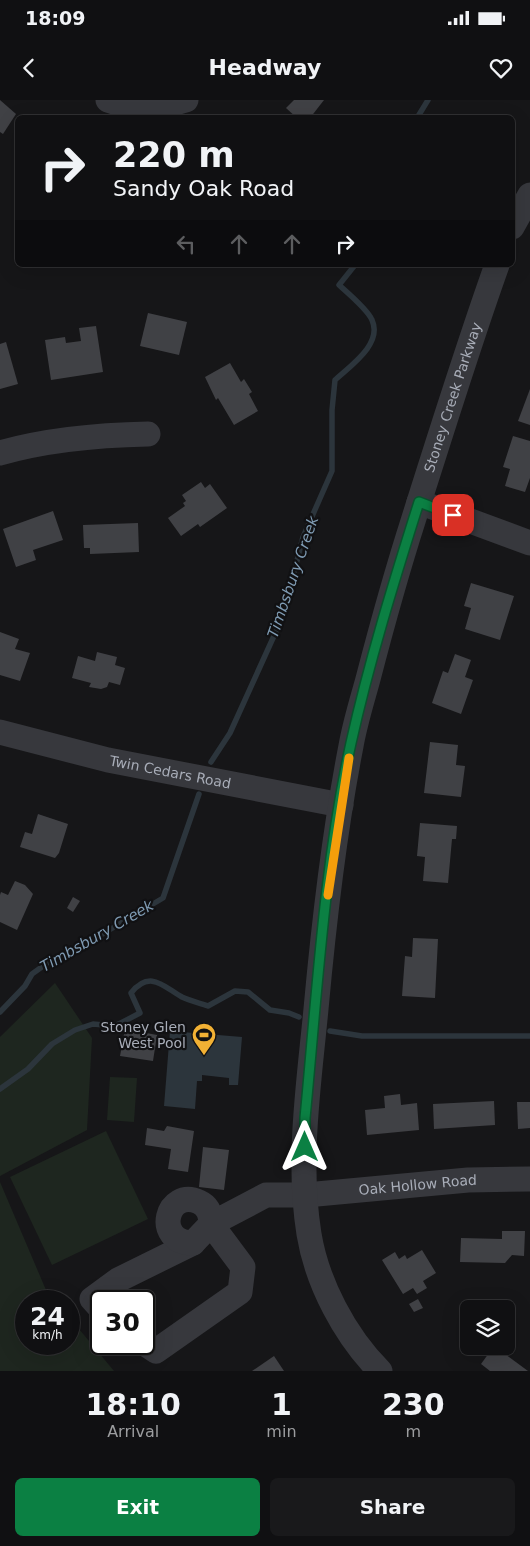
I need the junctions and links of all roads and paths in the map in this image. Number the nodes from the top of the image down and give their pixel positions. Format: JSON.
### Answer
{"nodes":[{"id":1,"x":108,"y":100,"type":"edge"},
{"id":2,"x":186,"y":100,"type":"edge"},
{"id":3,"x":530,"y":195,"type":"edge"},
{"id":4,"x":515,"y":222,"type":"edge"},
{"id":5,"x":495,"y":267,"type":"edge"},
{"id":6,"x":148,"y":434,"type":"dead end"},
{"id":7,"x":0,"y":453,"type":"edge"},
{"id":8,"x":419,"y":502,"type":"junction"},
{"id":9,"x":530,"y":543,"type":"edge"},
{"id":10,"x":0,"y":732,"type":"edge"},
{"id":11,"x":341,"y":806,"type":"junction"},
{"id":12,"x":530,"y":1179,"type":"edge"},
{"id":13,"x":306,"y":1195,"type":"junction"},
{"id":14,"x":211,"y":1224,"type":"junction"},
{"id":15,"x":193,"y":1243,"type":"junction"},
{"id":16,"x":104,"y":1290,"type":"edge"},
{"id":17,"x":155,"y":1350,"type":"edge"},
{"id":18,"x":380,"y":1371,"type":"edge"}],
"edges":[{"from":1,"to":2,"type":"street"},
{"from":3,"to":4,"type":"street"},
{"from":5,"to":8,"type":"street","name":"Stoney Creek Parkway"},
{"from":6,"to":7,"type":"street"},
{"from":8,"to":9,"type":"street"},
{"from":8,"to":11,"type":"street","name":"Stoney Creek Parkway"},
{"from":10,"to":11,"type":"street","name":"Twin Cedars Road"},
{"from":11,"to":13,"type":"street","name":"Stoney Creek Parkway"},
{"from":12,"to":13,"type":"street","name":"Oak Hollow Road"},
{"from":13,"to":14,"type":"street","name":"Oak Hollow Road"},
{"from":13,"to":18,"type":"street","name":"Stoney Creek Parkway"},
{"from":14,"to":15,"type":"street"},
{"from":14,"to":15,"type":"street"},
{"from":14,"to":17,"type":"street"},
{"from":15,"to":16,"type":"street"}]}
